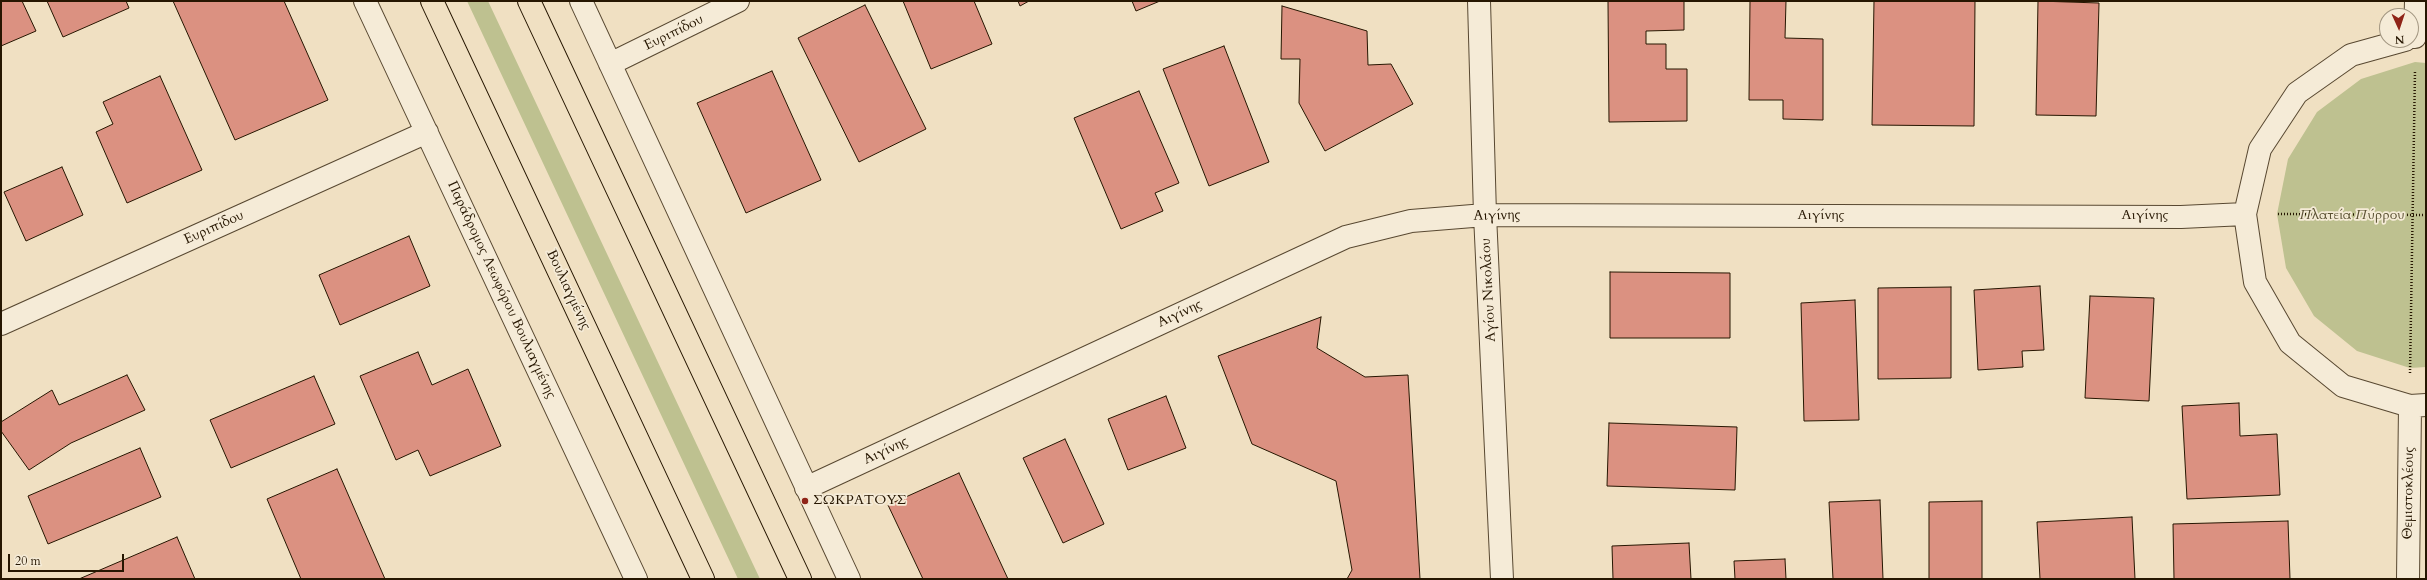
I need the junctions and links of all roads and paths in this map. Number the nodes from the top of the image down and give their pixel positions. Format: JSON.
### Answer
{"nodes":[{"id":1,"x":365,"y":1,"type":"edge"},
{"id":2,"x":432,"y":1,"type":"edge"},
{"id":3,"x":529,"y":1,"type":"edge"},
{"id":4,"x":581,"y":1,"type":"edge"},
{"id":5,"x":738,"y":1,"type":"edge"},
{"id":6,"x":1479,"y":1,"type":"edge"},
{"id":7,"x":2379,"y":47,"type":"edge"},
{"id":8,"x":2414,"y":48,"type":"edge"},
{"id":9,"x":610,"y":64,"type":"junction"},
{"id":10,"x":427,"y":132,"type":"junction"},
{"id":11,"x":2245,"y":214,"type":"junction"},
{"id":12,"x":1485,"y":215,"type":"junction"},
{"id":13,"x":2412,"y":215,"type":"junction"},
{"id":14,"x":2426,"y":215,"type":"edge"},
{"id":15,"x":1,"y":324,"type":"edge"},
{"id":16,"x":2418,"y":406,"type":"edge"},
{"id":17,"x":806,"y":488,"type":"junction"},
{"id":18,"x":636,"y":579,"type":"edge"},
{"id":19,"x":703,"y":579,"type":"edge"},
{"id":20,"x":800,"y":579,"type":"edge"},
{"id":21,"x":849,"y":579,"type":"edge"},
{"id":22,"x":1502,"y":579,"type":"edge"},
{"id":23,"x":2408,"y":579,"type":"edge"}],
"edges":[{"from":1,"to":10,"type":"street","name":"Παράδρομος Λεωφόρου Βουλιαγμένης"},
{"from":2,"to":19,"type":"main road","name":"Βουλιαγμένης"},
{"from":3,"to":20,"type":"main road"},
{"from":4,"to":9,"type":"street"},
{"from":5,"to":9,"type":"street","name":"Ευριπίδου"},
{"from":6,"to":12,"type":"street","name":"Αγίου Νικολάου"},
{"from":7,"to":11,"type":"street"},
{"from":8,"to":13,"type":"path"},
{"from":9,"to":17,"type":"street"},
{"from":10,"to":15,"type":"street","name":"Ευριπίδου"},
{"from":10,"to":18,"type":"street","name":"Παράδρομος Λεωφόρου Βουλιαγμένης"},
{"from":11,"to":12,"type":"street","name":"Αιγίνης"},
{"from":11,"to":13,"type":"path"},
{"from":11,"to":16,"type":"street"},
{"from":12,"to":17,"type":"street","name":"Αιγίνης"},
{"from":12,"to":22,"type":"street","name":"Αγίου Νικολάου"},
{"from":13,"to":14,"type":"path"},
{"from":13,"to":16,"type":"path"},
{"from":16,"to":23,"type":"street","name":"Θεμιστοκλέους"},
{"from":17,"to":21,"type":"street"}]}
